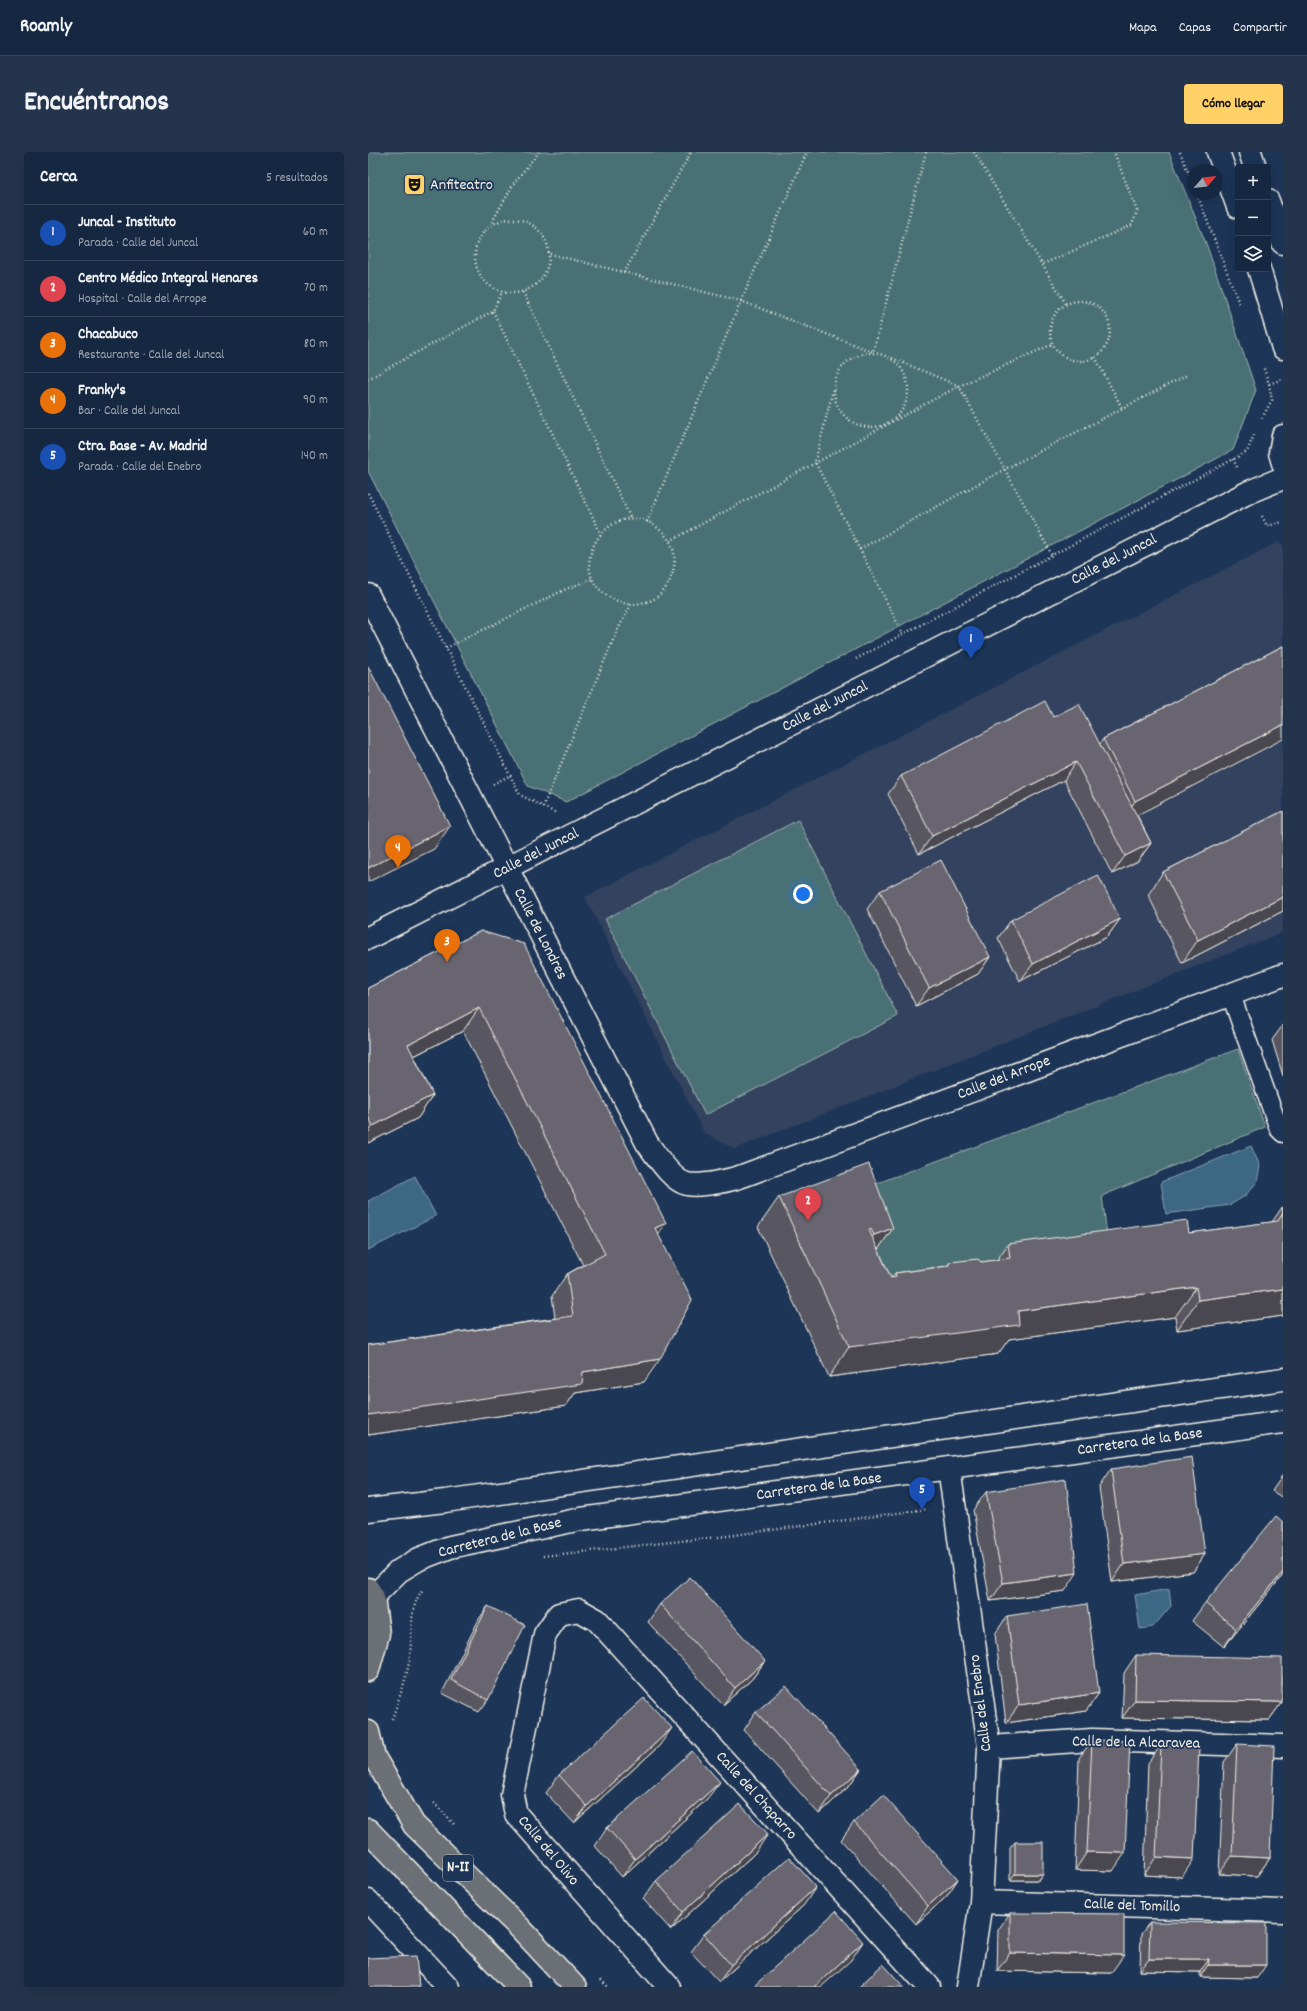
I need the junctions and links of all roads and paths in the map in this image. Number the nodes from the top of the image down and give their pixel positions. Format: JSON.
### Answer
{"nodes":[{"id":1,"x":538,"y":152,"type":"edge"},
{"id":2,"x":691,"y":152,"type":"edge"},
{"id":3,"x":807,"y":152,"type":"edge"},
{"id":4,"x":926,"y":152,"type":"edge"},
{"id":5,"x":974,"y":152,"type":"edge"},
{"id":6,"x":1114,"y":152,"type":"edge"},
{"id":7,"x":1180,"y":152,"type":"edge"},
{"id":8,"x":1218,"y":152,"type":"edge"},
{"id":9,"x":1250,"y":152,"type":"edge"},
{"id":10,"x":1254,"y":164,"type":"edge"},
{"id":11,"x":1187,"y":169,"type":"edge"},
{"id":12,"x":1199,"y":200,"type":"edge"},
{"id":13,"x":1236,"y":200,"type":"edge"},
{"id":14,"x":1271,"y":210,"type":"edge"},
{"id":15,"x":492,"y":223,"type":"junction"},
{"id":16,"x":1283,"y":243,"type":"edge"},
{"id":17,"x":550,"y":254,"type":"junction"},
{"id":18,"x":1043,"y":264,"type":"junction"},
{"id":19,"x":1260,"y":272,"type":"edge"},
{"id":20,"x":624,"y":273,"type":"junction"},
{"id":21,"x":502,"y":292,"type":"junction"},
{"id":22,"x":523,"y":292,"type":"junction"},
{"id":23,"x":741,"y":301,"type":"junction"},
{"id":24,"x":1066,"y":304,"type":"junction"},
{"id":25,"x":1241,"y":309,"type":"dead end"},
{"id":26,"x":493,"y":311,"type":"junction"},
{"id":27,"x":1053,"y":344,"type":"junction"},
{"id":28,"x":1283,"y":348,"type":"edge"},
{"id":29,"x":873,"y":352,"type":"junction"},
{"id":30,"x":1095,"y":357,"type":"junction"},
{"id":31,"x":892,"y":358,"type":"junction"},
{"id":32,"x":1261,"y":362,"type":"dead end"},
{"id":33,"x":1187,"y":375,"type":"dead end"},
{"id":34,"x":368,"y":379,"type":"edge"},
{"id":35,"x":1283,"y":379,"type":"edge"},
{"id":36,"x":1269,"y":384,"type":"junction"},
{"id":37,"x":959,"y":386,"type":"junction"},
{"id":38,"x":833,"y":390,"type":"junction"},
{"id":39,"x":1122,"y":408,"type":"junction"},
{"id":40,"x":1259,"y":423,"type":"dead end"},
{"id":41,"x":888,"y":425,"type":"junction"},
{"id":42,"x":1256,"y":430,"type":"dead end"},
{"id":43,"x":1283,"y":436,"type":"edge"},
{"id":44,"x":815,"y":462,"type":"junction"},
{"id":45,"x":1283,"y":463,"type":"edge"},
{"id":46,"x":1005,"y":469,"type":"junction"},
{"id":47,"x":1283,"y":478,"type":"edge"},
{"id":48,"x":368,"y":493,"type":"edge"},
{"id":49,"x":631,"y":519,"type":"junction"},
{"id":50,"x":647,"y":522,"type":"junction"},
{"id":51,"x":600,"y":532,"type":"junction"},
{"id":52,"x":670,"y":541,"type":"junction"},
{"id":53,"x":860,"y":549,"type":"junction"},
{"id":54,"x":1052,"y":555,"type":"junction"},
{"id":55,"x":592,"y":578,"type":"junction"},
{"id":56,"x":368,"y":595,"type":"edge"},
{"id":57,"x":631,"y":605,"type":"junction"},
{"id":58,"x":903,"y":634,"type":"junction"},
{"id":59,"x":446,"y":648,"type":"junction"},
{"id":60,"x":851,"y":661,"type":"dead end"},
{"id":61,"x":543,"y":807,"type":"junction"},
{"id":62,"x":560,"y":815,"type":"dead end"},
{"id":63,"x":506,"y":868,"type":"junction"},
{"id":64,"x":368,"y":938,"type":"edge"},
{"id":65,"x":1283,"y":975,"type":"edge"},
{"id":66,"x":1231,"y":994,"type":"junction"},
{"id":67,"x":1283,"y":1133,"type":"edge"},
{"id":68,"x":726,"y":1182,"type":"joint"},
{"id":69,"x":1283,"y":1379,"type":"edge"},
{"id":70,"x":1283,"y":1422,"type":"edge"},
{"id":71,"x":949,"y":1468,"type":"junction"},
{"id":72,"x":368,"y":1510,"type":"edge"},
{"id":73,"x":370,"y":1593,"type":"edge"},
{"id":74,"x":579,"y":1610,"type":"joint"},
{"id":75,"x":368,"y":1670,"type":"edge"},
{"id":76,"x":368,"y":1732,"type":"edge"},
{"id":77,"x":1283,"y":1746,"type":"edge"},
{"id":78,"x":989,"y":1747,"type":"junction"},
{"id":79,"x":368,"y":1830,"type":"edge"},
{"id":80,"x":368,"y":1901,"type":"edge"},
{"id":81,"x":981,"y":1902,"type":"junction"},
{"id":82,"x":1283,"y":1911,"type":"edge"},
{"id":83,"x":448,"y":1987,"type":"edge"},
{"id":84,"x":519,"y":1987,"type":"edge"},
{"id":85,"x":575,"y":1987,"type":"edge"},
{"id":86,"x":669,"y":1987,"type":"edge"},
{"id":87,"x":929,"y":1987,"type":"edge"},
{"id":88,"x":968,"y":1987,"type":"edge"}],
"edges":[{"from":1,"to":15,"type":"path"},
{"from":2,"to":20,"type":"path"},
{"from":3,"to":23,"type":"path"},
{"from":4,"to":29,"type":"path"},
{"from":5,"to":18,"type":"path"},
{"from":6,"to":18,"type":"path"},
{"from":7,"to":11,"type":"path"},
{"from":8,"to":13,"type":"street"},
{"from":9,"to":10,"type":"street"},
{"from":12,"to":25,"type":"path"},
{"from":14,"to":16,"type":"street"},
{"from":15,"to":17,"type":"path"},
{"from":15,"to":21,"type":"path"},
{"from":17,"to":20,"type":"path"},
{"from":17,"to":22,"type":"path"},
{"from":18,"to":24,"type":"path"},
{"from":19,"to":28,"type":"street"},
{"from":20,"to":23,"type":"path"},
{"from":21,"to":22,"type":"path"},
{"from":21,"to":26,"type":"path"},
{"from":22,"to":49,"type":"path"},
{"from":23,"to":29,"type":"path"},
{"from":23,"to":50,"type":"path"},
{"from":24,"to":27,"type":"path"},
{"from":24,"to":30,"type":"path"},
{"from":26,"to":34,"type":"path"},
{"from":26,"to":51,"type":"path"},
{"from":27,"to":30,"type":"path"},
{"from":27,"to":37,"type":"path"},
{"from":29,"to":31,"type":"path"},
{"from":29,"to":38,"type":"path"},
{"from":30,"to":39,"type":"path"},
{"from":31,"to":37,"type":"path"},
{"from":31,"to":41,"type":"path"},
{"from":32,"to":36,"type":"path"},
{"from":33,"to":39,"type":"path"},
{"from":35,"to":36,"type":"path"},
{"from":36,"to":40,"type":"path"},
{"from":37,"to":41,"type":"path"},
{"from":37,"to":46,"type":"path"},
{"from":38,"to":41,"type":"path"},
{"from":38,"to":44,"type":"path"},
{"from":39,"to":46,"type":"path"},
{"from":41,"to":44,"type":"path"},
{"from":42,"to":54,"type":"path"},
{"from":43,"to":45,"type":"street"},
{"from":44,"to":52,"type":"path"},
{"from":44,"to":53,"type":"path"},
{"from":46,"to":53,"type":"path"},
{"from":46,"to":54,"type":"path"},
{"from":47,"to":63,"type":"street","name":"Calle del Juncal"},
{"from":48,"to":59,"type":"path"},
{"from":49,"to":50,"type":"path"},
{"from":49,"to":51,"type":"path"},
{"from":50,"to":52,"type":"path"},
{"from":51,"to":55,"type":"path"},
{"from":52,"to":57,"type":"path"},
{"from":53,"to":58,"type":"path"},
{"from":54,"to":58,"type":"path"},
{"from":55,"to":57,"type":"path"},
{"from":55,"to":59,"type":"path"},
{"from":56,"to":63,"type":"street","name":"Calle de Londres"},
{"from":57,"to":61,"type":"path"},
{"from":58,"to":60,"type":"path"},
{"from":59,"to":61,"type":"path"},
{"from":61,"to":62,"type":"path"},
{"from":63,"to":64,"type":"street","name":"Calle del Juncal"},
{"from":63,"to":68,"type":"street","name":"Calle de Londres"},
{"from":65,"to":66,"type":"street","name":"Calle del Arrope"},
{"from":66,"to":67,"type":"lane"},
{"from":66,"to":68,"type":"street","name":"Calle del Arrope"},
{"from":69,"to":72,"type":"street"},
{"from":70,"to":71,"type":"street","name":"Carretera de la Base"},
{"from":71,"to":73,"type":"street","name":"Carretera de la Base"},
{"from":71,"to":78,"type":"street","name":"Calle del Enebro"},
{"from":73,"to":75,"type":"main road"},
{"from":74,"to":86,"type":"street","name":"Calle del Olivo"},
{"from":74,"to":87,"type":"street","name":"Calle del Chaparro"},
{"from":76,"to":85,"type":"main road","number":"N-II"},
{"from":77,"to":78,"type":"street","name":"Calle de la Alcaravea"},
{"from":78,"to":81,"type":"street","name":"Calle del Enebro"},
{"from":79,"to":84,"type":"main road","number":"N-II"},
{"from":80,"to":83,"type":"street"},
{"from":81,"to":82,"type":"street","name":"Calle del Tomillo"},
{"from":81,"to":88,"type":"street","name":"Calle del Enebro"}]}
